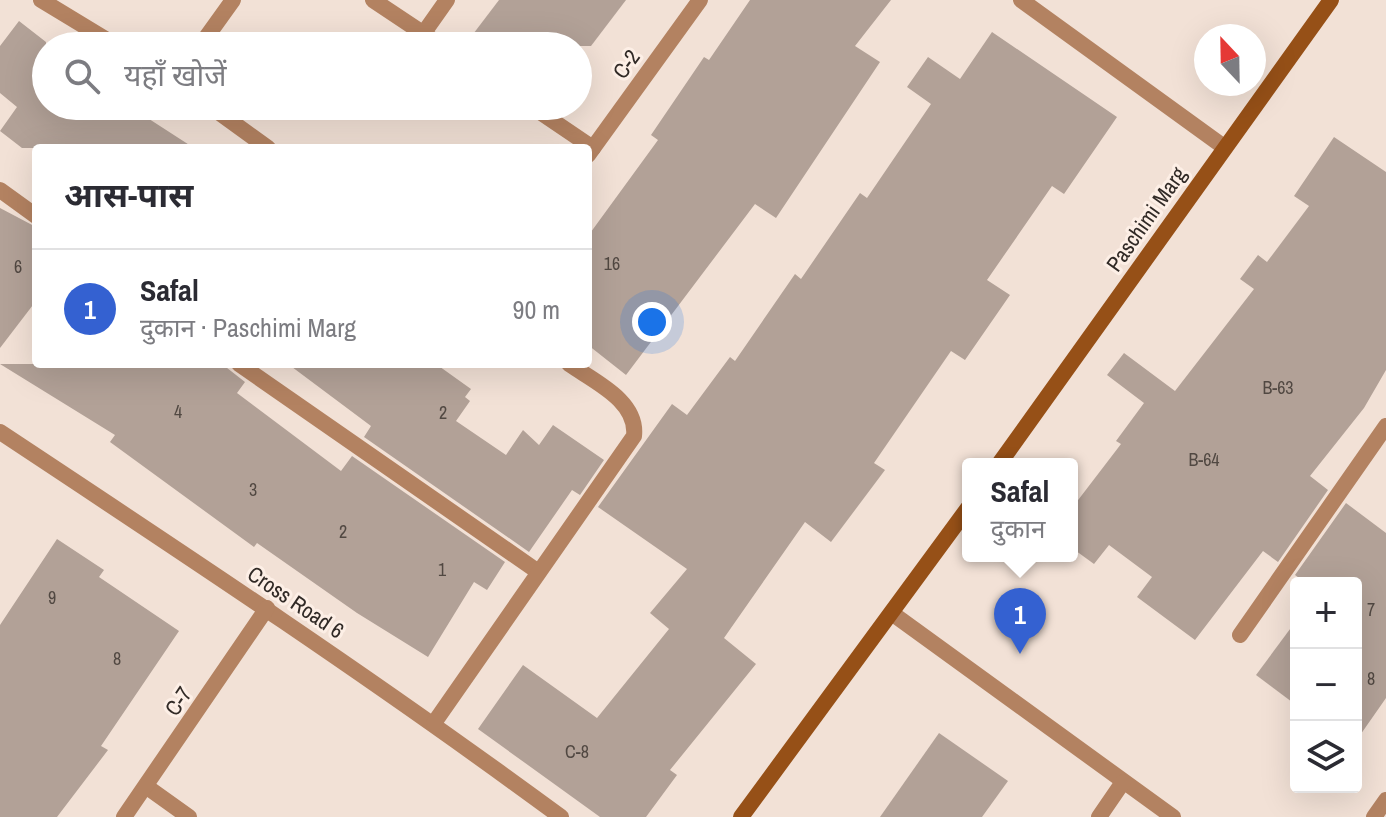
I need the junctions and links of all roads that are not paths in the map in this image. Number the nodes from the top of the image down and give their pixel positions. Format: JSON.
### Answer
{"nodes":[{"id":1,"x":41,"y":0,"type":"edge"},
{"id":2,"x":233,"y":0,"type":"edge"},
{"id":3,"x":373,"y":0,"type":"edge"},
{"id":4,"x":447,"y":0,"type":"edge"},
{"id":5,"x":700,"y":0,"type":"edge"},
{"id":6,"x":1021,"y":0,"type":"edge"},
{"id":7,"x":1331,"y":0,"type":"edge"},
{"id":8,"x":94,"y":32,"type":"edge"},
{"id":9,"x":210,"y":32,"type":"edge"},
{"id":10,"x":420,"y":32,"type":"edge"},
{"id":11,"x":424,"y":32,"type":"edge"},
{"id":12,"x":229,"y":120,"type":"edge"},
{"id":13,"x":549,"y":120,"type":"edge"},
{"id":14,"x":262,"y":144,"type":"edge"},
{"id":15,"x":581,"y":144,"type":"edge"},
{"id":16,"x":1224,"y":147,"type":"junction"},
{"id":17,"x":592,"y":148,"type":"edge"},
{"id":18,"x":0,"y":190,"type":"edge"},
{"id":19,"x":32,"y":213,"type":"edge"},
{"id":20,"x":245,"y":368,"type":"edge"},
{"id":21,"x":574,"y":368,"type":"edge"},
{"id":22,"x":1386,"y":426,"type":"edge"},
{"id":23,"x":0,"y":432,"type":"edge"},
{"id":24,"x":1003,"y":458,"type":"edge"},
{"id":25,"x":962,"y":516,"type":"edge"},
{"id":26,"x":537,"y":571,"type":"junction"},
{"id":27,"x":267,"y":608,"type":"junction"},
{"id":28,"x":893,"y":614,"type":"junction"},
{"id":29,"x":1240,"y":635,"type":"dead end"},
{"id":30,"x":434,"y":723,"type":"junction"},
{"id":31,"x":1123,"y":782,"type":"junction"},
{"id":32,"x":147,"y":787,"type":"junction"},
{"id":33,"x":1386,"y":800,"type":"edge"},
{"id":34,"x":124,"y":817,"type":"edge"},
{"id":35,"x":189,"y":817,"type":"edge"},
{"id":36,"x":561,"y":817,"type":"edge"},
{"id":37,"x":741,"y":817,"type":"edge"},
{"id":38,"x":1099,"y":817,"type":"edge"},
{"id":39,"x":1173,"y":817,"type":"edge"},
{"id":40,"x":1374,"y":817,"type":"edge"}],
"edges":[{"from":1,"to":8,"type":"street"},
{"from":2,"to":9,"type":"street"},
{"from":3,"to":10,"type":"street"},
{"from":4,"to":11,"type":"street"},
{"from":5,"to":17,"type":"street","name":"C-2"},
{"from":6,"to":16,"type":"street"},
{"from":7,"to":16,"type":"main road","name":"Paschimi Marg"},
{"from":12,"to":14,"type":"street"},
{"from":13,"to":15,"type":"street"},
{"from":16,"to":24,"type":"main road","name":"Paschimi Marg"},
{"from":18,"to":19,"type":"street"},
{"from":20,"to":26,"type":"street"},
{"from":21,"to":26,"type":"street"},
{"from":22,"to":29,"type":"street"},
{"from":23,"to":27,"type":"street","name":"Cross Road 6"},
{"from":25,"to":28,"type":"main road"},
{"from":26,"to":30,"type":"street"},
{"from":27,"to":30,"type":"street","name":"Cross Road 6"},
{"from":27,"to":32,"type":"street","name":"C-7"},
{"from":28,"to":31,"type":"street"},
{"from":28,"to":37,"type":"main road"},
{"from":30,"to":36,"type":"street","name":"Cross Road 6"},
{"from":31,"to":38,"type":"street"},
{"from":31,"to":39,"type":"street"},
{"from":32,"to":34,"type":"street","name":"C-7"},
{"from":32,"to":35,"type":"street"},
{"from":33,"to":40,"type":"street"}]}
